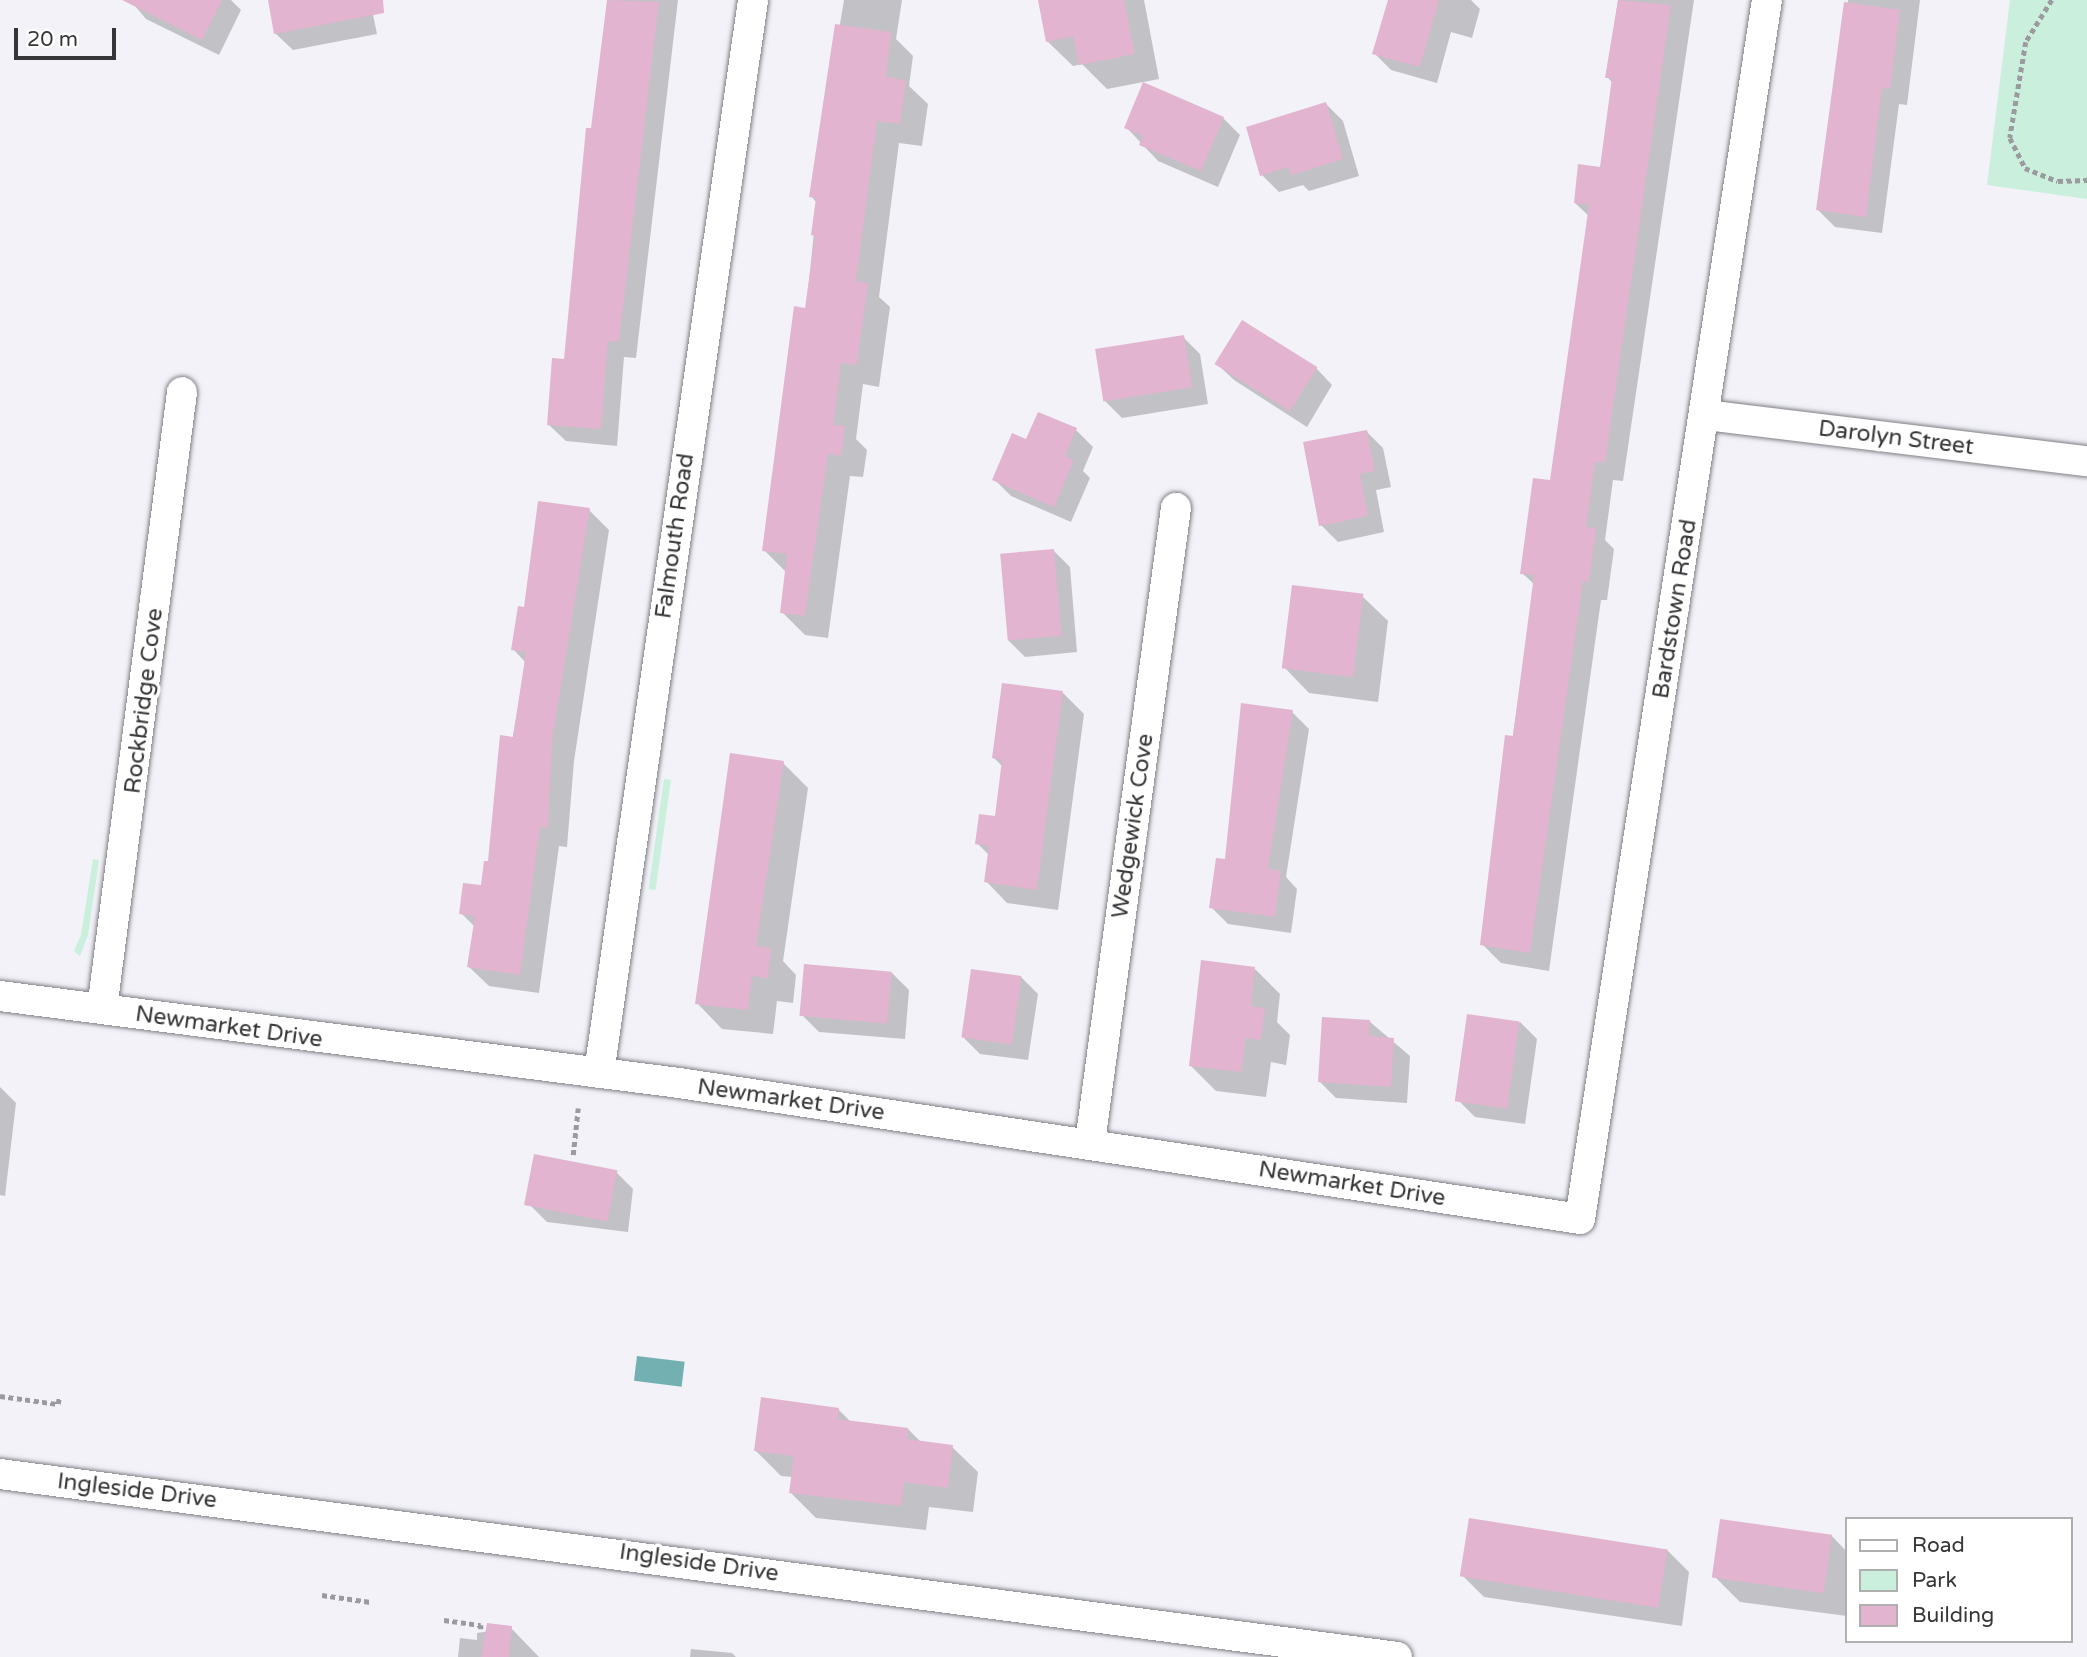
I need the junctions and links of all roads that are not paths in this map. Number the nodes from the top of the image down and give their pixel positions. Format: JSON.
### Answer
{"nodes":[{"id":1,"x":752,"y":0,"type":"edge"},
{"id":2,"x":1767,"y":0,"type":"edge"},
{"id":3,"x":182,"y":392,"type":"dead end"},
{"id":4,"x":1705,"y":415,"type":"junction"},
{"id":5,"x":2087,"y":461,"type":"edge"},
{"id":6,"x":1176,"y":508,"type":"dead end"},
{"id":7,"x":0,"y":996,"type":"edge"},
{"id":8,"x":102,"y":1009,"type":"junction"},
{"id":9,"x":599,"y":1073,"type":"junction"},
{"id":10,"x":1090,"y":1143,"type":"junction"},
{"id":11,"x":1580,"y":1219,"type":"joint"},
{"id":12,"x":0,"y":1474,"type":"edge"},
{"id":13,"x":1397,"y":1657,"type":"edge"}],
"edges":[{"from":1,"to":9,"type":"street","name":"Falmouth Road"},
{"from":2,"to":4,"type":"street","name":"Bardstown Road"},
{"from":3,"to":8,"type":"street","name":"Rockbridge Cove"},
{"from":4,"to":5,"type":"street","name":"Darolyn Street"},
{"from":4,"to":11,"type":"street","name":"Bardstown Road"},
{"from":6,"to":10,"type":"street","name":"Wedgewick Cove"},
{"from":7,"to":8,"type":"street","name":"Newmarket Drive"},
{"from":8,"to":9,"type":"street","name":"Newmarket Drive"},
{"from":9,"to":10,"type":"street","name":"Newmarket Drive"},
{"from":10,"to":11,"type":"street","name":"Newmarket Drive"},
{"from":12,"to":13,"type":"street","name":"Ingleside Drive"}]}
